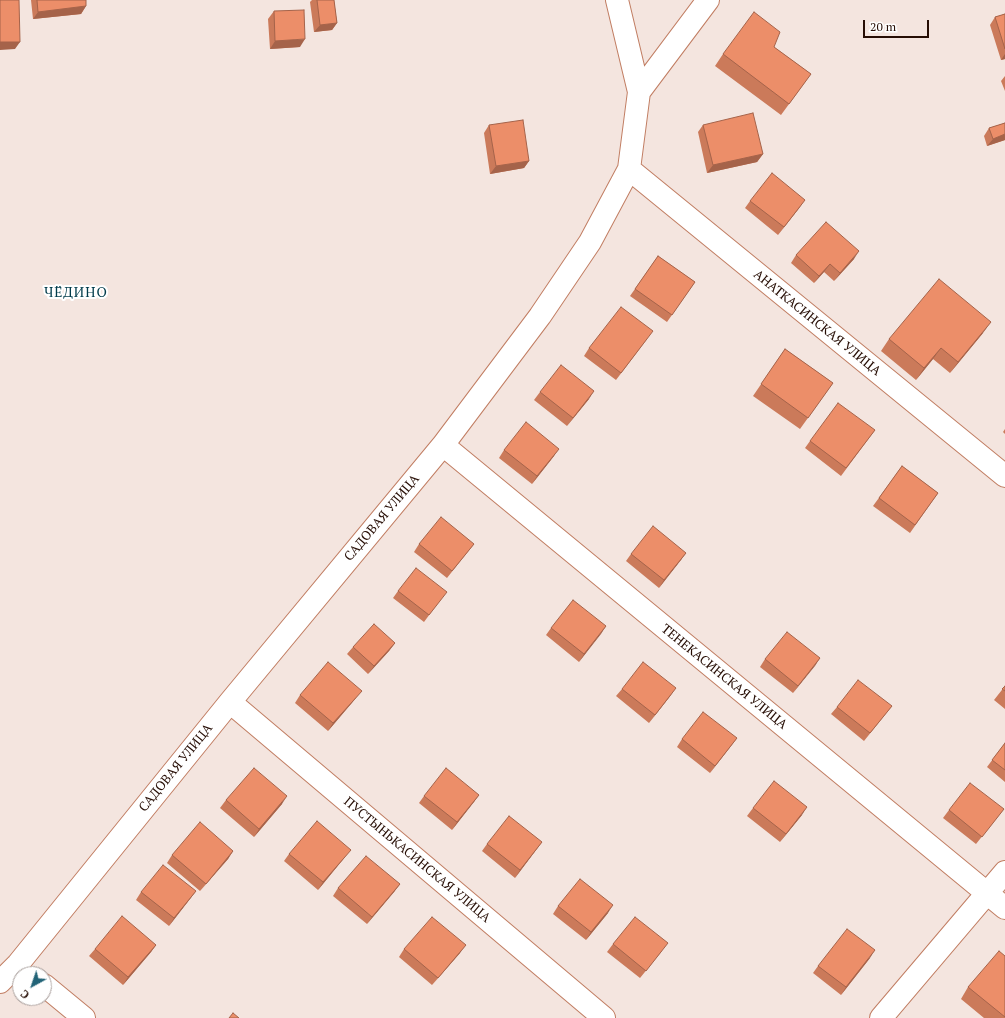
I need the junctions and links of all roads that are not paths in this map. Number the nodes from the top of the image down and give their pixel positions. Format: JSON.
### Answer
{"nodes":[{"id":1,"x":617,"y":0,"type":"edge"},
{"id":2,"x":708,"y":0,"type":"edge"},
{"id":3,"x":638,"y":92,"type":"junction"},
{"id":4,"x":629,"y":169,"type":"junction"},
{"id":5,"x":443,"y":445,"type":"junction"},
{"id":6,"x":1005,"y":476,"type":"edge"},
{"id":7,"x":230,"y":702,"type":"junction"},
{"id":8,"x":1005,"y":872,"type":"edge"},
{"id":9,"x":987,"y":893,"type":"junction"},
{"id":10,"x":1005,"y":908,"type":"edge"},
{"id":11,"x":26,"y":966,"type":"edge"},
{"id":12,"x":12,"y":976,"type":"edge"},
{"id":13,"x":0,"y":982,"type":"edge"},
{"id":14,"x":52,"y":992,"type":"edge"},
{"id":15,"x":84,"y":1018,"type":"edge"},
{"id":16,"x":604,"y":1018,"type":"edge"},
{"id":17,"x":881,"y":1018,"type":"edge"}],
"edges":[{"from":1,"to":3,"type":"street","name":"САДОВАЯ УЛИЦА"},
{"from":2,"to":3,"type":"street"},
{"from":3,"to":4,"type":"street","name":"САДОВАЯ УЛИЦА"},
{"from":4,"to":5,"type":"street","name":"САДОВАЯ УЛИЦА"},
{"from":4,"to":6,"type":"street","name":"АНАТКАСИНСКАЯ УЛИЦА"},
{"from":5,"to":7,"type":"street","name":"САДОВАЯ УЛИЦА"},
{"from":5,"to":9,"type":"street","name":"ТЕНЕКАСИНСКАЯ УЛИЦА"},
{"from":7,"to":11,"type":"street","name":"САДОВАЯ УЛИЦА"},
{"from":7,"to":16,"type":"street","name":"ПУСТЫНЬКАСИНСКАЯ УЛИЦА"},
{"from":8,"to":9,"type":"street"},
{"from":9,"to":10,"type":"street","name":"ТЕНЕКАСИНСКАЯ УЛИЦА"},
{"from":9,"to":17,"type":"street"},
{"from":12,"to":13,"type":"street","name":"САДОВАЯ УЛИЦА"},
{"from":14,"to":15,"type":"street"}]}
